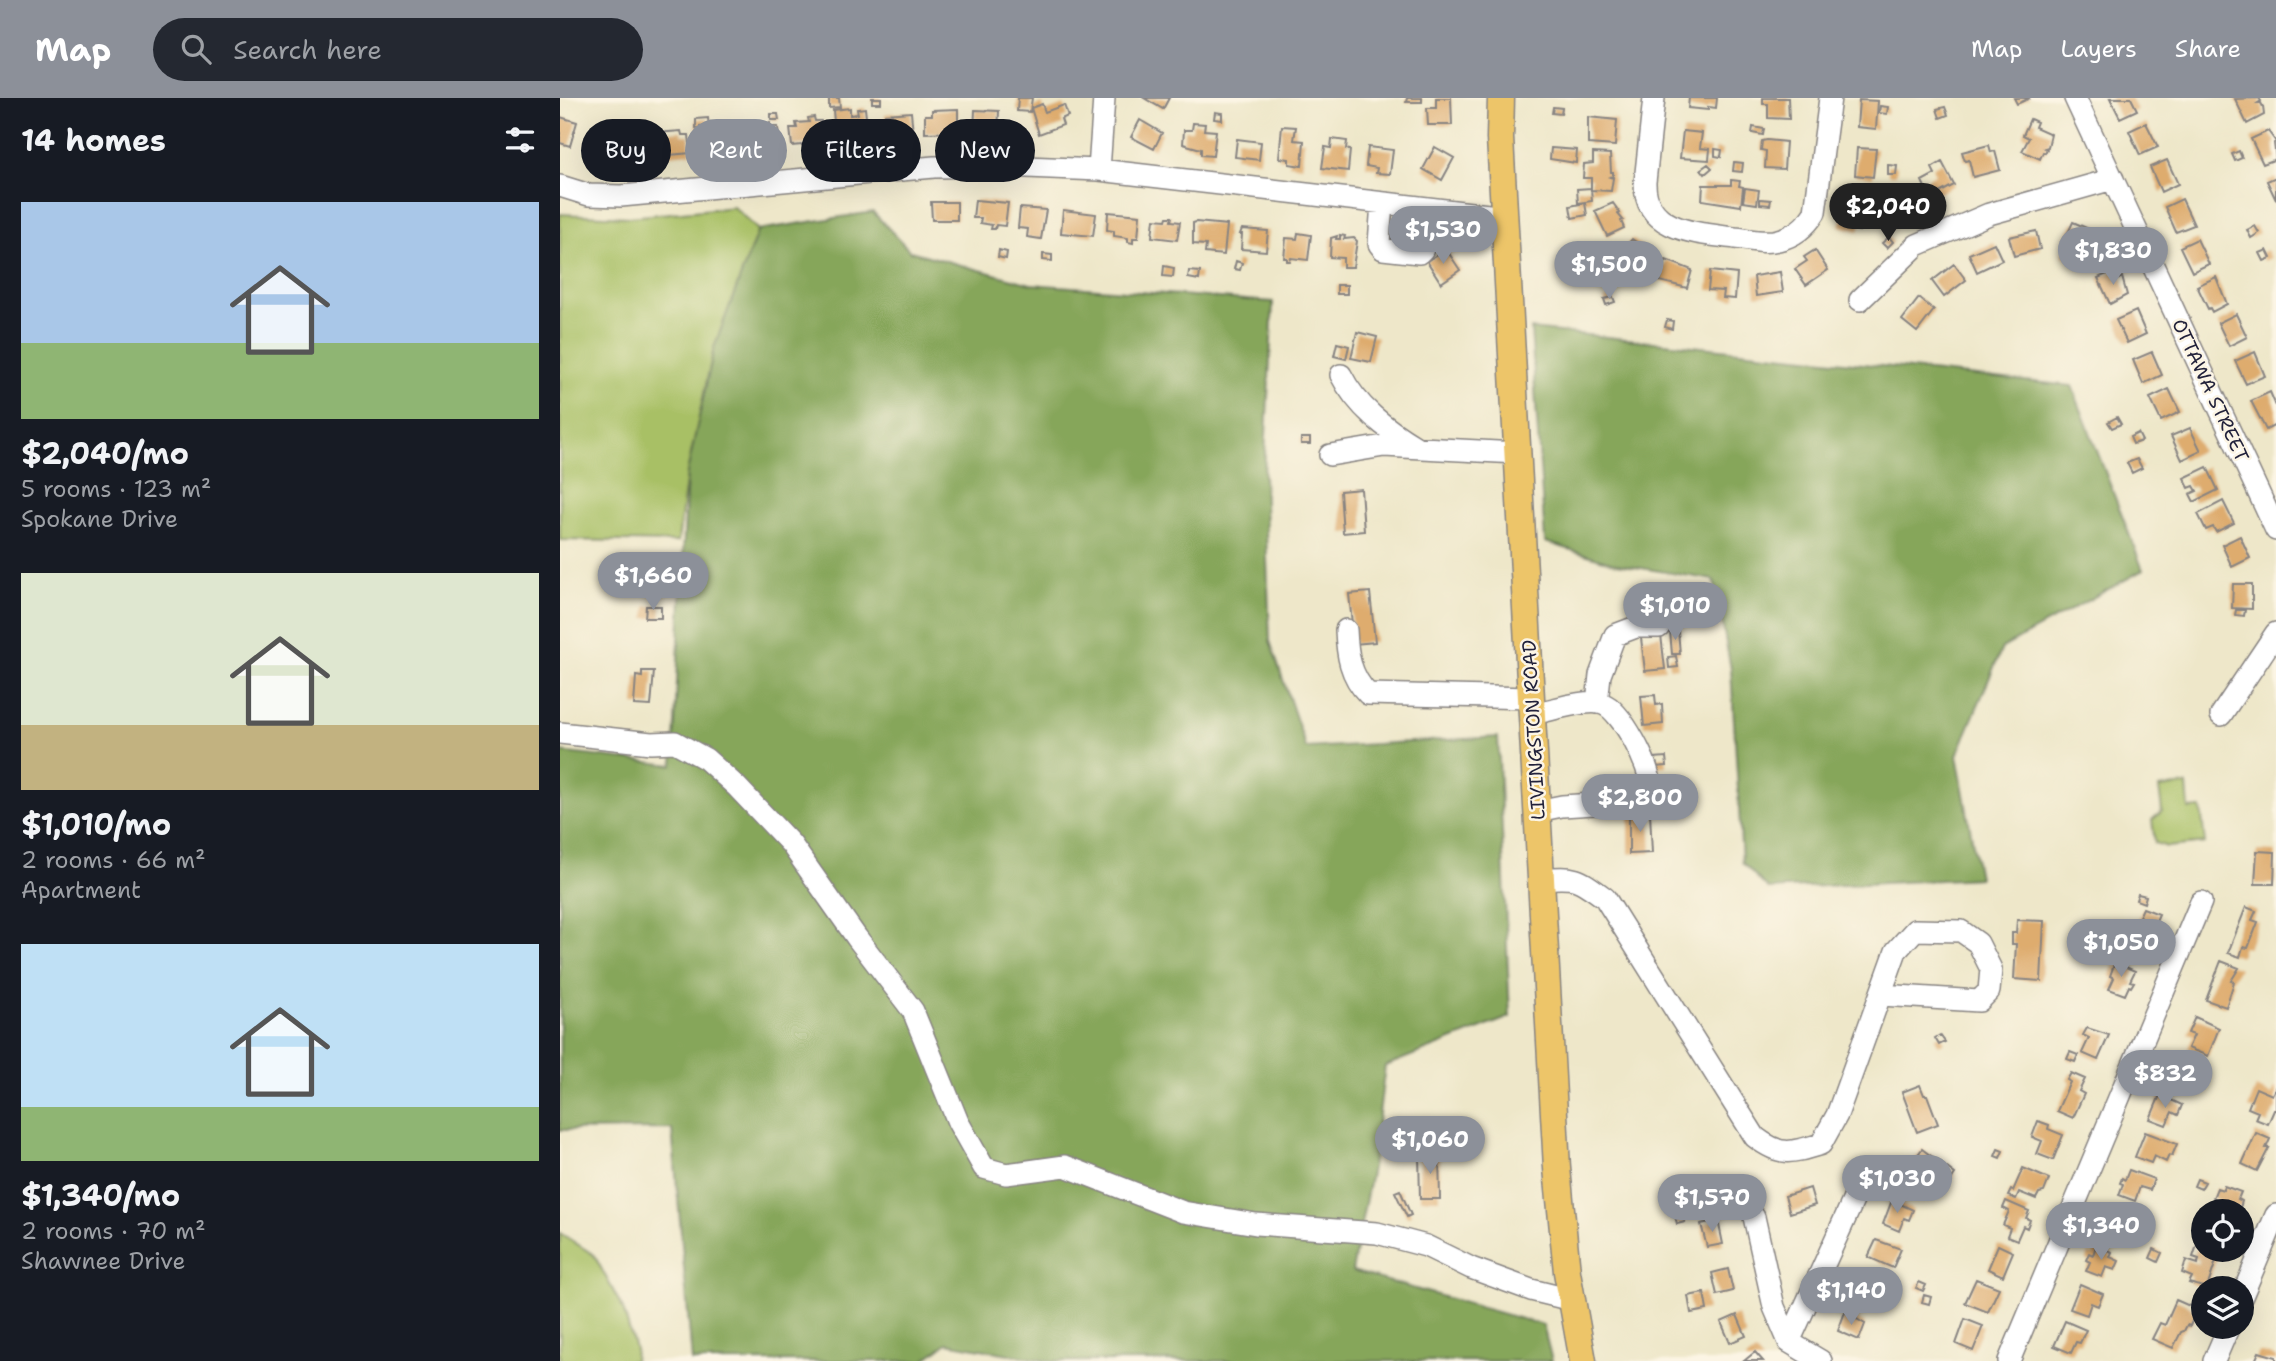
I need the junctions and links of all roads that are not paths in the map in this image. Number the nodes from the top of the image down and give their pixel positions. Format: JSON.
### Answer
{"nodes":[{"id":1,"x":1104,"y":98,"type":"edge"},
{"id":2,"x":1501,"y":98,"type":"edge"},
{"id":3,"x":1654,"y":98,"type":"edge"},
{"id":4,"x":1830,"y":98,"type":"edge"},
{"id":5,"x":2075,"y":98,"type":"edge"},
{"id":6,"x":1099,"y":170,"type":"junction"},
{"id":7,"x":2113,"y":180,"type":"junction"},
{"id":8,"x":560,"y":186,"type":"edge"},
{"id":9,"x":1382,"y":203,"type":"junction"},
{"id":10,"x":1430,"y":209,"type":"junction"},
{"id":11,"x":1506,"y":217,"type":"junction"},
{"id":12,"x":1860,"y":300,"type":"dead end"},
{"id":13,"x":1341,"y":375,"type":"dead end"},
{"id":14,"x":1418,"y":448,"type":"junction"},
{"id":15,"x":1517,"y":453,"type":"junction"},
{"id":16,"x":1331,"y":455,"type":"dead end"},
{"id":17,"x":2276,"y":530,"type":"edge"},
{"id":18,"x":1659,"y":627,"type":"dead end"},
{"id":19,"x":1346,"y":630,"type":"dead end"},
{"id":20,"x":2276,"y":633,"type":"edge"},
{"id":21,"x":1597,"y":703,"type":"junction"},
{"id":22,"x":1532,"y":706,"type":"junction"},
{"id":23,"x":2221,"y":715,"type":"dead end"},
{"id":24,"x":560,"y":733,"type":"edge"},
{"id":25,"x":1537,"y":811,"type":"junction"},
{"id":26,"x":1541,"y":879,"type":"junction"},
{"id":27,"x":2201,"y":902,"type":"dead end"},
{"id":28,"x":1881,"y":995,"type":"junction"},
{"id":29,"x":1866,"y":1172,"type":"dead end"},
{"id":30,"x":2276,"y":1215,"type":"edge"},
{"id":31,"x":1754,"y":1217,"type":"dead end"},
{"id":32,"x":2250,"y":1276,"type":"edge"},
{"id":33,"x":1572,"y":1300,"type":"junction"},
{"id":34,"x":2223,"y":1339,"type":"edge"},
{"id":35,"x":1789,"y":1342,"type":"junction"},
{"id":36,"x":1583,"y":1361,"type":"edge"},
{"id":37,"x":1821,"y":1361,"type":"edge"},
{"id":38,"x":2009,"y":1361,"type":"edge"},
{"id":39,"x":2214,"y":1361,"type":"edge"}],
"edges":[{"from":1,"to":6,"type":"street"},
{"from":2,"to":11,"type":"main road","name":"LIVINGSTON ROAD"},
{"from":3,"to":4,"type":"street"},
{"from":5,"to":7,"type":"street","name":"OTTAWA STREET"},
{"from":6,"to":8,"type":"street"},
{"from":6,"to":9,"type":"street"},
{"from":7,"to":12,"type":"street"},
{"from":7,"to":17,"type":"street","name":"OTTAWA STREET"},
{"from":9,"to":10,"type":"street"},
{"from":9,"to":10,"type":"street"},
{"from":10,"to":11,"type":"street"},
{"from":11,"to":15,"type":"main road","name":"LIVINGSTON ROAD"},
{"from":13,"to":14,"type":"street"},
{"from":14,"to":15,"type":"street"},
{"from":14,"to":16,"type":"street"},
{"from":15,"to":22,"type":"main road","name":"LIVINGSTON ROAD"},
{"from":18,"to":21,"type":"street"},
{"from":19,"to":22,"type":"street"},
{"from":20,"to":23,"type":"street"},
{"from":21,"to":22,"type":"street"},
{"from":21,"to":25,"type":"street"},
{"from":22,"to":25,"type":"main road","name":"LIVINGSTON ROAD"},
{"from":24,"to":33,"type":"street"},
{"from":25,"to":26,"type":"main road","name":"LIVINGSTON ROAD"},
{"from":26,"to":28,"type":"street"},
{"from":26,"to":33,"type":"main road","name":"LIVINGSTON ROAD"},
{"from":27,"to":38,"type":"street"},
{"from":28,"to":28,"type":"street"},
{"from":29,"to":35,"type":"street"},
{"from":30,"to":32,"type":"street"},
{"from":31,"to":35,"type":"street"},
{"from":33,"to":36,"type":"main road","name":"LIVINGSTON ROAD"},
{"from":34,"to":39,"type":"street"},
{"from":35,"to":37,"type":"street"}]}
